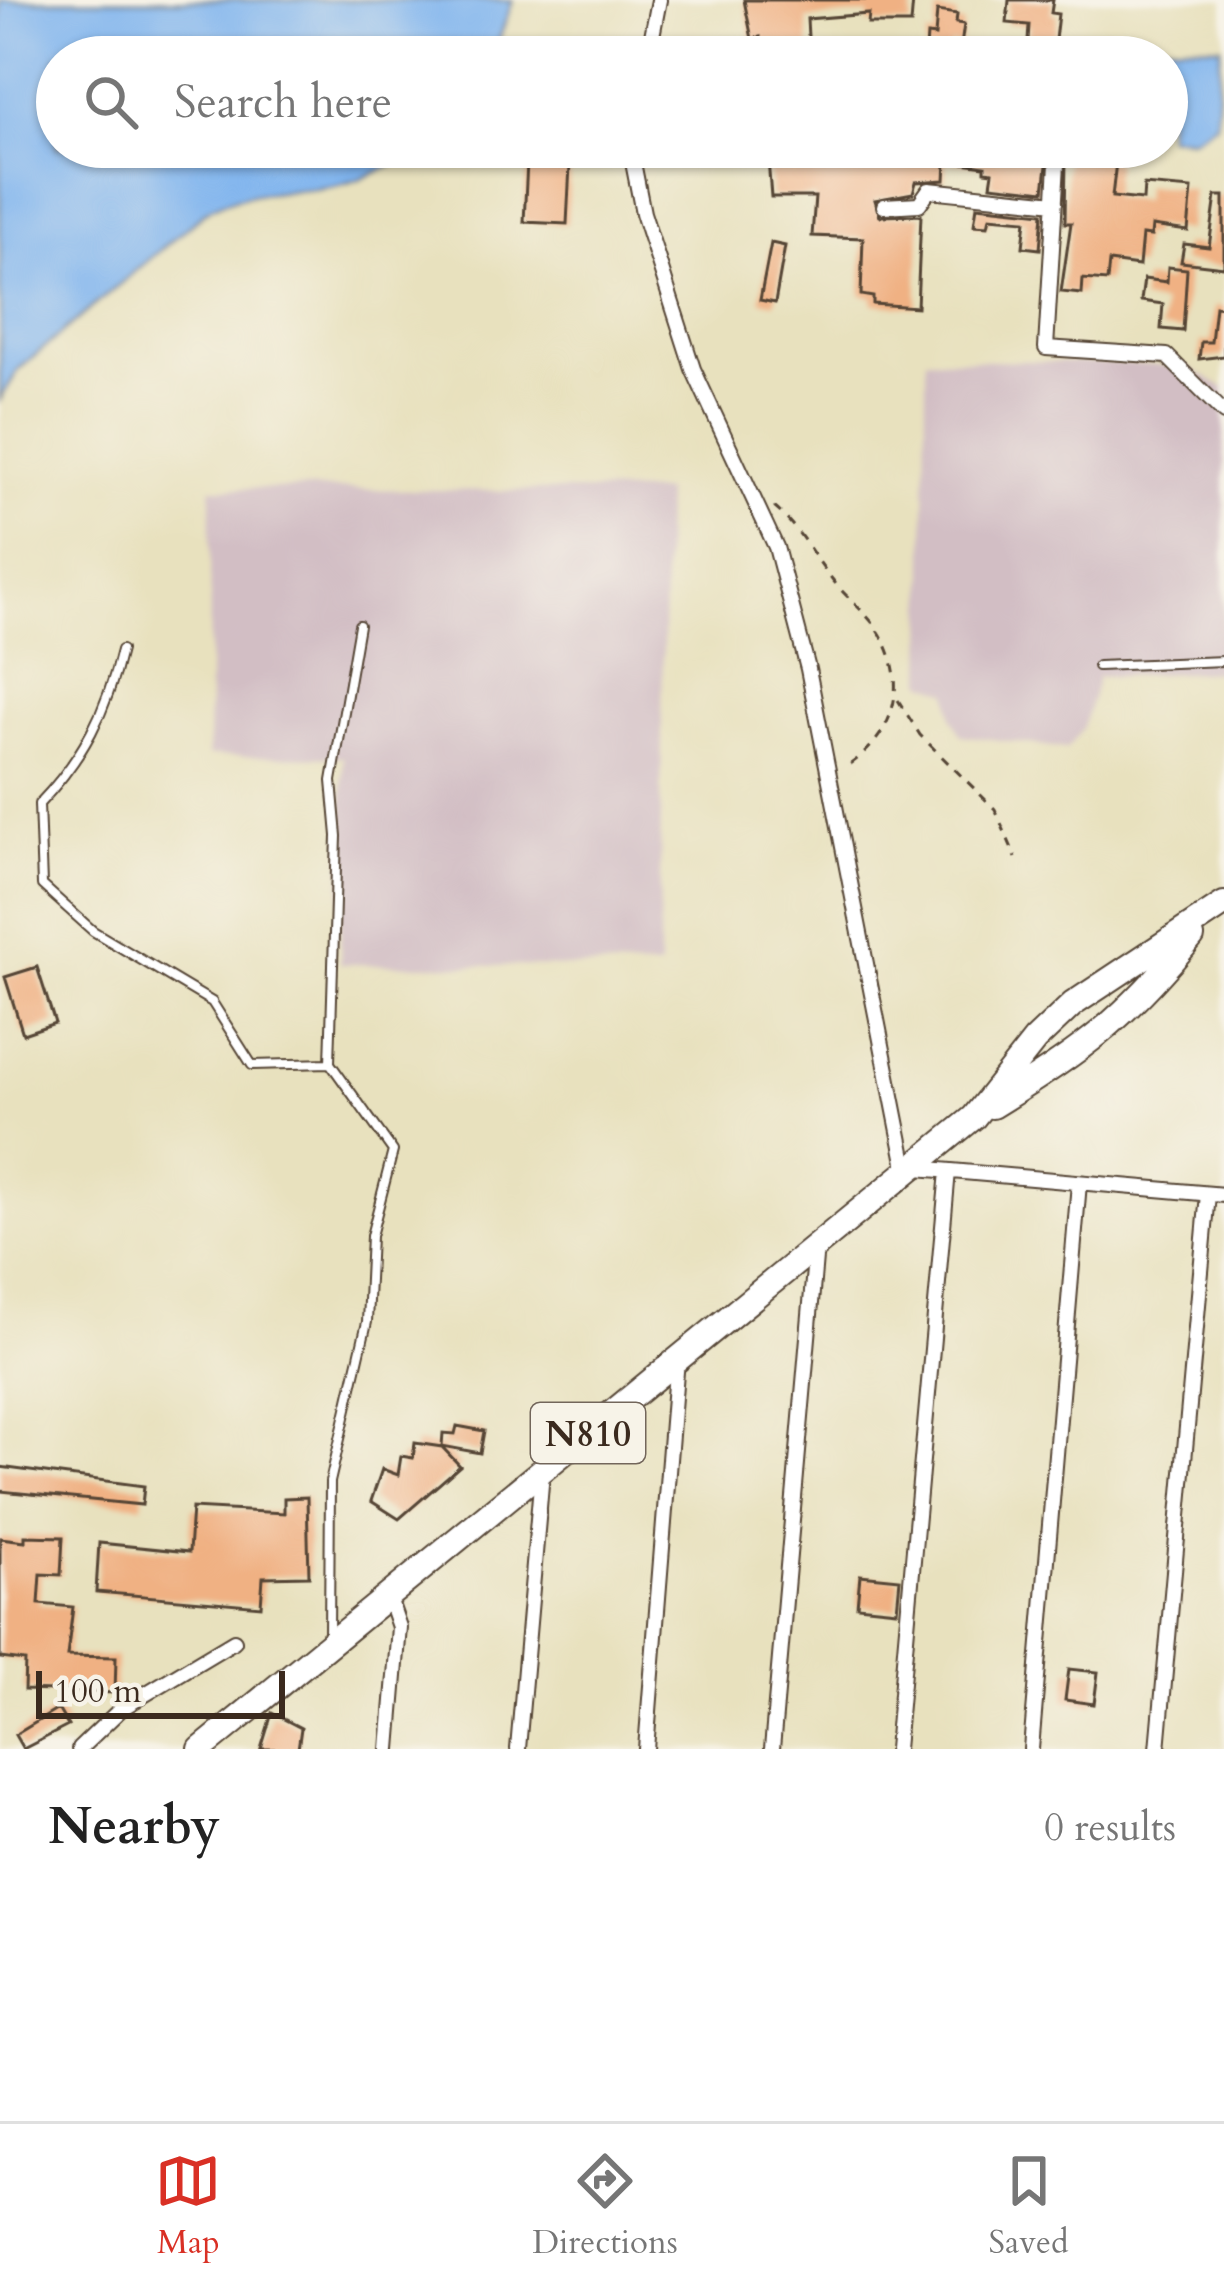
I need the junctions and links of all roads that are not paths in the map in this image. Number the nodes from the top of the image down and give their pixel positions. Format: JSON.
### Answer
{"nodes":[{"id":1,"x":659,"y":0,"type":"edge"},
{"id":2,"x":652,"y":36,"type":"edge"},
{"id":3,"x":634,"y":168,"type":"edge"},
{"id":4,"x":1058,"y":168,"type":"edge"},
{"id":5,"x":1055,"y":203,"type":"junction"},
{"id":6,"x":884,"y":206,"type":"dead end"},
{"id":7,"x":1224,"y":413,"type":"edge"},
{"id":8,"x":359,"y":625,"type":"dead end"},
{"id":9,"x":121,"y":650,"type":"dead end"},
{"id":10,"x":1224,"y":661,"type":"edge"},
{"id":11,"x":1098,"y":666,"type":"dead end"},
{"id":12,"x":1215,"y":912,"type":"edge"},
{"id":13,"x":330,"y":1063,"type":"junction"},
{"id":14,"x":974,"y":1117,"type":"junction"},
{"id":15,"x":906,"y":1167,"type":"junction"},
{"id":16,"x":948,"y":1171,"type":"junction"},
{"id":17,"x":1079,"y":1183,"type":"junction"},
{"id":18,"x":1216,"y":1195,"type":"edge"},
{"id":19,"x":816,"y":1246,"type":"junction"},
{"id":20,"x":677,"y":1357,"type":"junction"},
{"id":21,"x":542,"y":1471,"type":"junction"},
{"id":22,"x":389,"y":1598,"type":"junction"},
{"id":23,"x":234,"y":1641,"type":"dead end"},
{"id":24,"x":329,"y":1646,"type":"junction"},
{"id":25,"x":79,"y":1749,"type":"edge"},
{"id":26,"x":202,"y":1749,"type":"edge"},
{"id":27,"x":389,"y":1749,"type":"edge"},
{"id":28,"x":518,"y":1749,"type":"edge"},
{"id":29,"x":646,"y":1749,"type":"edge"},
{"id":30,"x":772,"y":1749,"type":"edge"},
{"id":31,"x":896,"y":1749,"type":"edge"},
{"id":32,"x":1031,"y":1749,"type":"edge"},
{"id":33,"x":1158,"y":1749,"type":"edge"}],
"edges":[{"from":1,"to":2,"type":"street"},
{"from":3,"to":15,"type":"street"},
{"from":4,"to":5,"type":"street"},
{"from":5,"to":6,"type":"street"},
{"from":5,"to":7,"type":"street"},
{"from":8,"to":13,"type":"lane"},
{"from":9,"to":13,"type":"lane"},
{"from":10,"to":11,"type":"lane"},
{"from":12,"to":14,"type":"highway","number":"N810"},
{"from":12,"to":14,"type":"highway","number":"N810"},
{"from":13,"to":24,"type":"lane"},
{"from":14,"to":15,"type":"highway","number":"N810"},
{"from":15,"to":16,"type":"street"},
{"from":15,"to":19,"type":"highway","number":"N810"},
{"from":16,"to":17,"type":"street"},
{"from":16,"to":31,"type":"street"},
{"from":17,"to":18,"type":"street"},
{"from":17,"to":32,"type":"street"},
{"from":18,"to":33,"type":"street"},
{"from":19,"to":20,"type":"highway","number":"N810"},
{"from":19,"to":30,"type":"street"},
{"from":20,"to":21,"type":"highway","number":"N810"},
{"from":20,"to":29,"type":"street"},
{"from":21,"to":22,"type":"highway","number":"N810"},
{"from":21,"to":28,"type":"street"},
{"from":22,"to":24,"type":"highway","number":"N810"},
{"from":22,"to":27,"type":"street"},
{"from":23,"to":25,"type":"street"},
{"from":24,"to":26,"type":"highway","number":"N810"}]}
